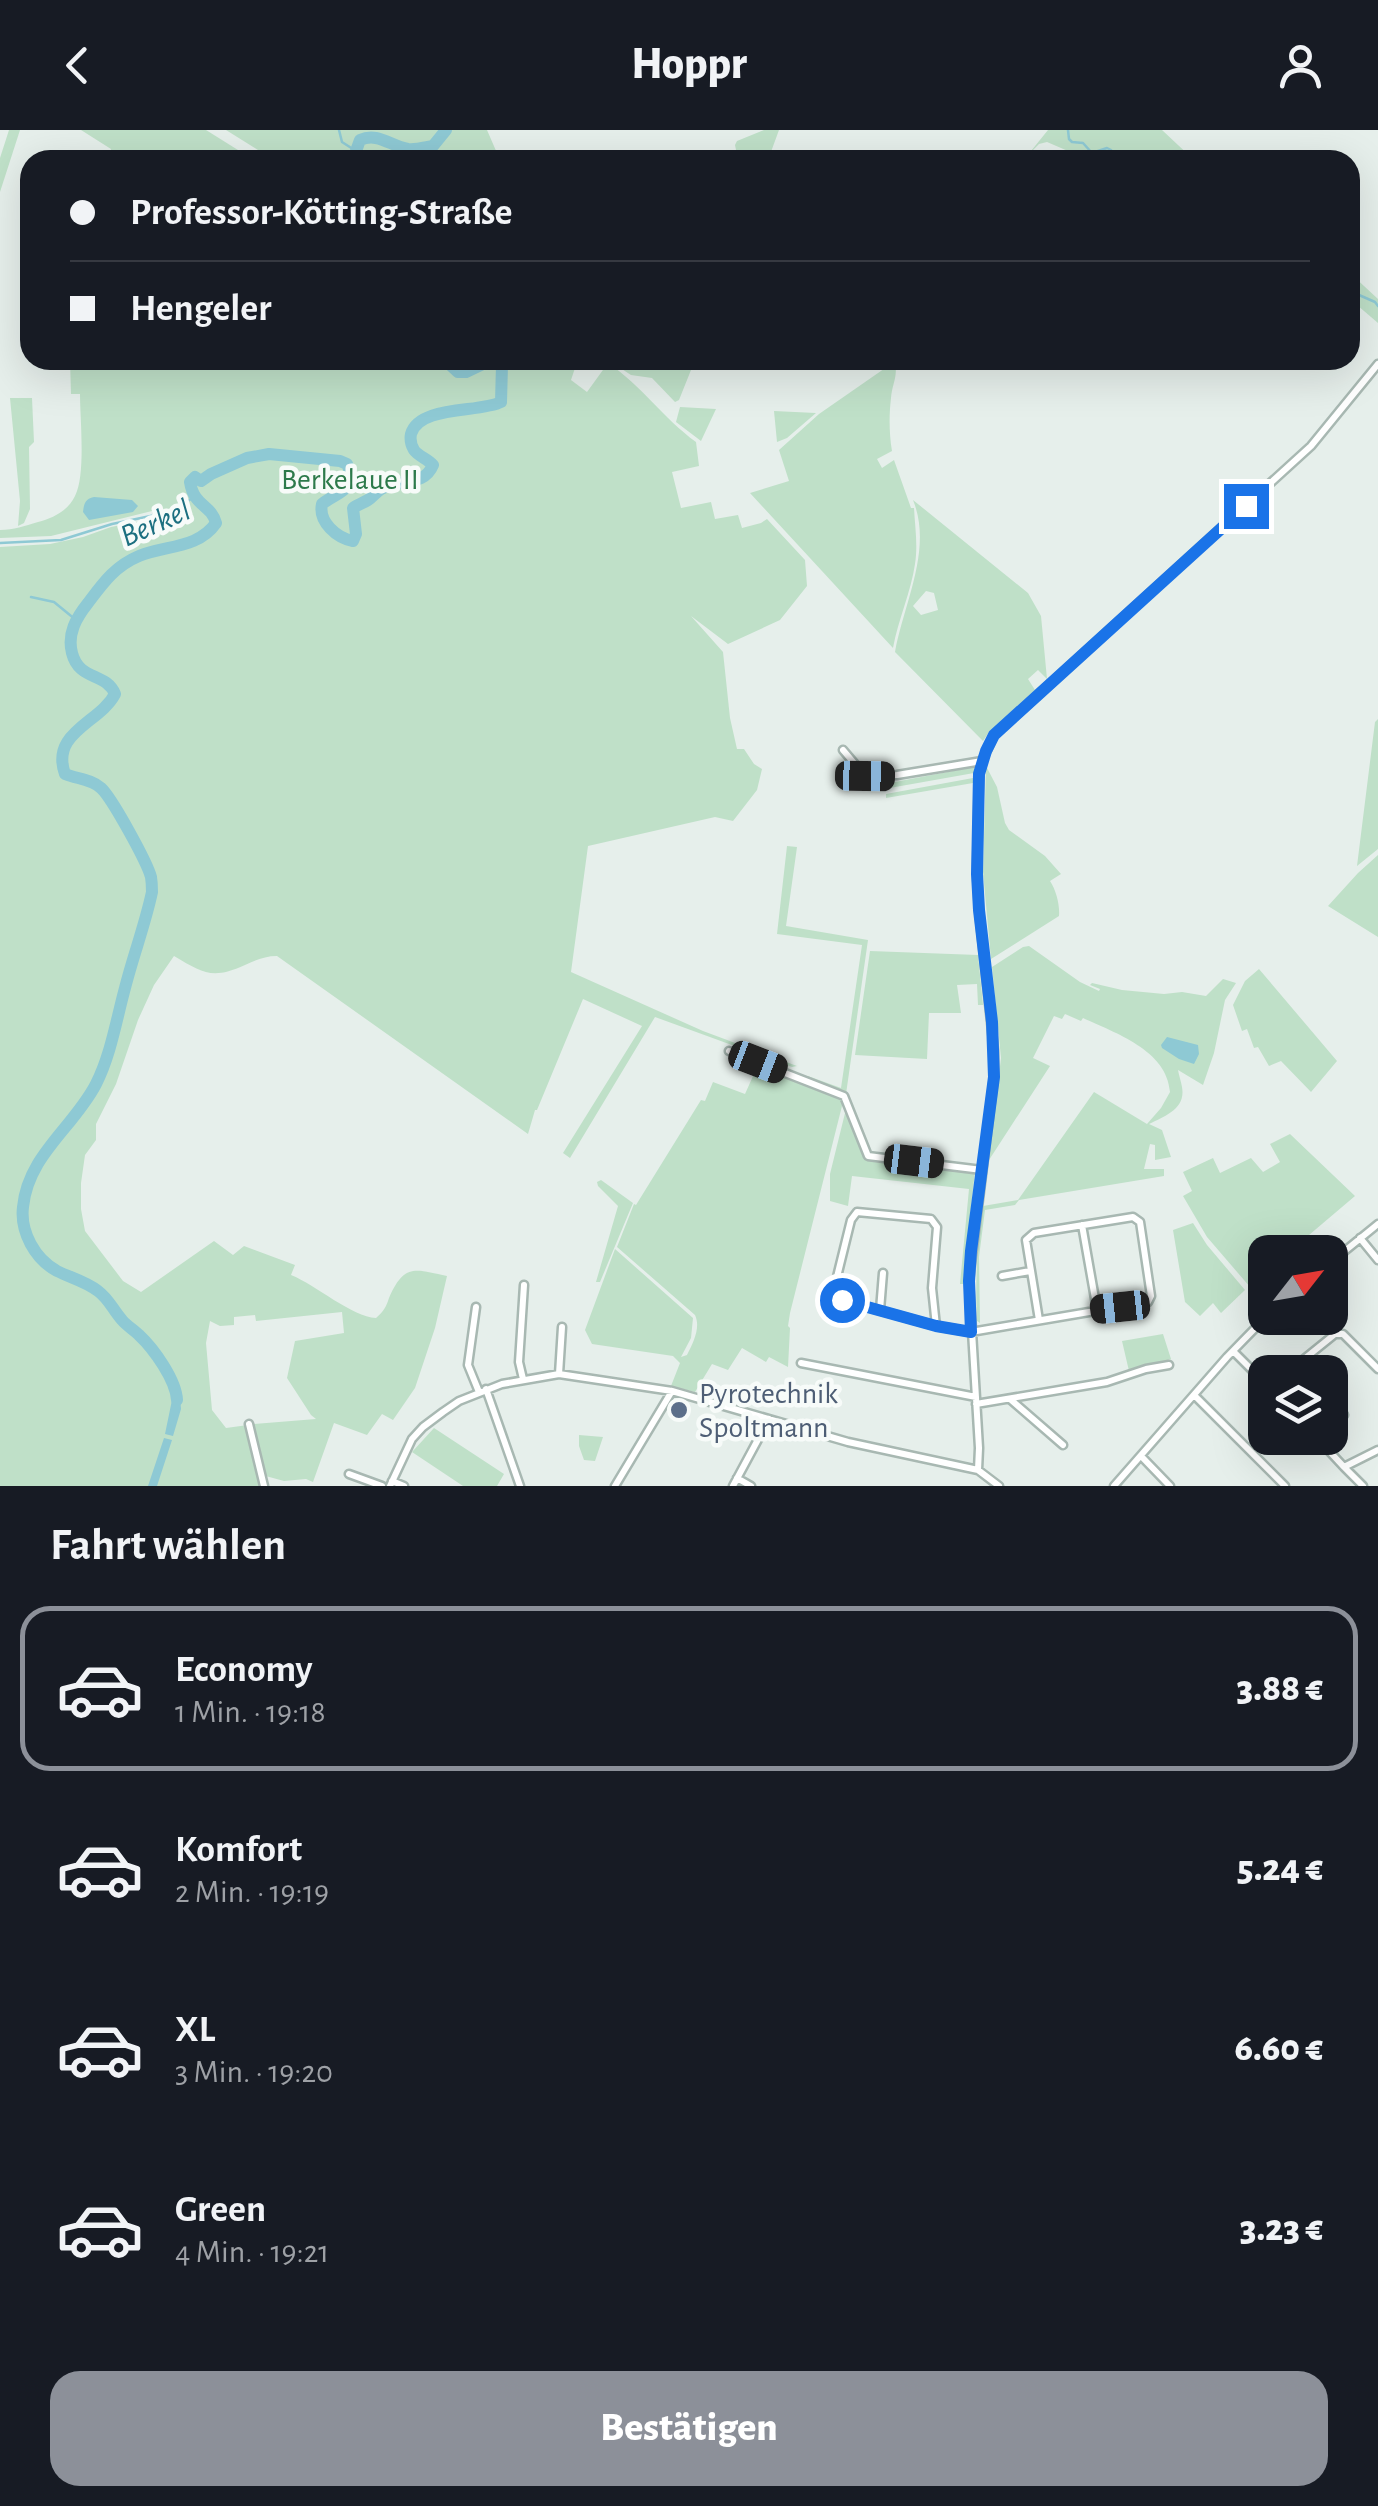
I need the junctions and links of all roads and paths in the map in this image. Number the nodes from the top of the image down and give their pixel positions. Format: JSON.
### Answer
{"nodes":[{"id":1,"x":1378,"y":364,"type":"edge"},
{"id":2,"x":843,"y":750,"type":"dead end"},
{"id":3,"x":982,"y":761,"type":"junction"},
{"id":4,"x":729,"y":1052,"type":"dead end"},
{"id":5,"x":982,"y":1170,"type":"junction"},
{"id":6,"x":1378,"y":1224,"type":"edge"},
{"id":7,"x":1082,"y":1226,"type":"junction"},
{"id":8,"x":1360,"y":1238,"type":"junction"},
{"id":9,"x":1348,"y":1248,"type":"edge"},
{"id":10,"x":1378,"y":1260,"type":"edge"},
{"id":11,"x":1030,"y":1271,"type":"junction"},
{"id":12,"x":883,"y":1273,"type":"dead end"},
{"id":13,"x":1002,"y":1276,"type":"dead end"},
{"id":14,"x":524,"y":1285,"type":"dead end"},
{"id":15,"x":476,"y":1307,"type":"dead end"},
{"id":16,"x":880,"y":1310,"type":"junction"},
{"id":17,"x":1097,"y":1310,"type":"junction"},
{"id":18,"x":1039,"y":1320,"type":"junction"},
{"id":19,"x":936,"y":1326,"type":"junction"},
{"id":20,"x":562,"y":1327,"type":"dead end"},
{"id":21,"x":971,"y":1332,"type":"junction"},
{"id":22,"x":1248,"y":1335,"type":"edge"},
{"id":23,"x":1233,"y":1350,"type":"junction"},
{"id":24,"x":1309,"y":1355,"type":"edge"},
{"id":25,"x":801,"y":1364,"type":"dead end"},
{"id":26,"x":1169,"y":1365,"type":"dead end"},
{"id":27,"x":1248,"y":1365,"type":"edge"},
{"id":28,"x":1378,"y":1368,"type":"edge"},
{"id":29,"x":559,"y":1374,"type":"junction"},
{"id":30,"x":522,"y":1379,"type":"junction"},
{"id":31,"x":672,"y":1390,"type":"junction"},
{"id":32,"x":482,"y":1391,"type":"junction"},
{"id":33,"x":1194,"y":1395,"type":"junction"},
{"id":34,"x":1009,"y":1399,"type":"junction"},
{"id":35,"x":976,"y":1400,"type":"junction"},
{"id":36,"x":769,"y":1419,"type":"junction"},
{"id":37,"x":249,"y":1424,"type":"dead end"},
{"id":38,"x":1063,"y":1445,"type":"dead end"},
{"id":39,"x":1378,"y":1450,"type":"edge"},
{"id":40,"x":1332,"y":1455,"type":"edge"},
{"id":41,"x":1141,"y":1456,"type":"junction"},
{"id":42,"x":1344,"y":1467,"type":"junction"},
{"id":43,"x":978,"y":1470,"type":"junction"},
{"id":44,"x":349,"y":1474,"type":"dead end"},
{"id":45,"x":735,"y":1482,"type":"edge"},
{"id":46,"x":388,"y":1484,"type":"edge"},
{"id":47,"x":616,"y":1485,"type":"edge"},
{"id":48,"x":264,"y":1486,"type":"edge"},
{"id":49,"x":404,"y":1486,"type":"edge"},
{"id":50,"x":520,"y":1486,"type":"edge"},
{"id":51,"x":750,"y":1486,"type":"edge"},
{"id":52,"x":999,"y":1486,"type":"edge"},
{"id":53,"x":1114,"y":1486,"type":"edge"},
{"id":54,"x":1170,"y":1486,"type":"edge"},
{"id":55,"x":1285,"y":1486,"type":"edge"},
{"id":56,"x":1363,"y":1486,"type":"edge"}],
"edges":[{"from":1,"to":3,"type":"street"},
{"from":2,"to":3,"type":"street"},
{"from":3,"to":5,"type":"street"},
{"from":4,"to":5,"type":"street"},
{"from":5,"to":21,"type":"street"},
{"from":6,"to":8,"type":"street"},
{"from":7,"to":11,"type":"street"},
{"from":7,"to":17,"type":"street"},
{"from":7,"to":17,"type":"street"},
{"from":8,"to":9,"type":"street"},
{"from":8,"to":10,"type":"street"},
{"from":11,"to":13,"type":"street"},
{"from":11,"to":18,"type":"street"},
{"from":12,"to":16,"type":"street"},
{"from":14,"to":30,"type":"street"},
{"from":15,"to":32,"type":"street"},
{"from":16,"to":19,"type":"street"},
{"from":16,"to":19,"type":"street"},
{"from":17,"to":18,"type":"street"},
{"from":18,"to":21,"type":"street"},
{"from":19,"to":21,"type":"street"},
{"from":20,"to":29,"type":"street"},
{"from":21,"to":35,"type":"street"},
{"from":22,"to":23,"type":"street"},
{"from":23,"to":27,"type":"street"},
{"from":23,"to":33,"type":"street"},
{"from":24,"to":28,"type":"street"},
{"from":25,"to":35,"type":"street"},
{"from":26,"to":34,"type":"street"},
{"from":29,"to":30,"type":"street"},
{"from":29,"to":31,"type":"street"},
{"from":30,"to":32,"type":"street"},
{"from":31,"to":36,"type":"street"},
{"from":31,"to":47,"type":"street"},
{"from":32,"to":46,"type":"street"},
{"from":32,"to":50,"type":"street"},
{"from":33,"to":41,"type":"street"},
{"from":33,"to":55,"type":"street"},
{"from":34,"to":35,"type":"street"},
{"from":34,"to":38,"type":"street"},
{"from":35,"to":43,"type":"street"},
{"from":36,"to":43,"type":"street"},
{"from":36,"to":45,"type":"street"},
{"from":37,"to":48,"type":"street"},
{"from":39,"to":42,"type":"street"},
{"from":40,"to":42,"type":"street"},
{"from":41,"to":53,"type":"street"},
{"from":41,"to":54,"type":"street"},
{"from":42,"to":56,"type":"street"},
{"from":43,"to":52,"type":"street"},
{"from":44,"to":46,"type":"street"},
{"from":45,"to":51,"type":"street"},
{"from":46,"to":49,"type":"street"}]}
